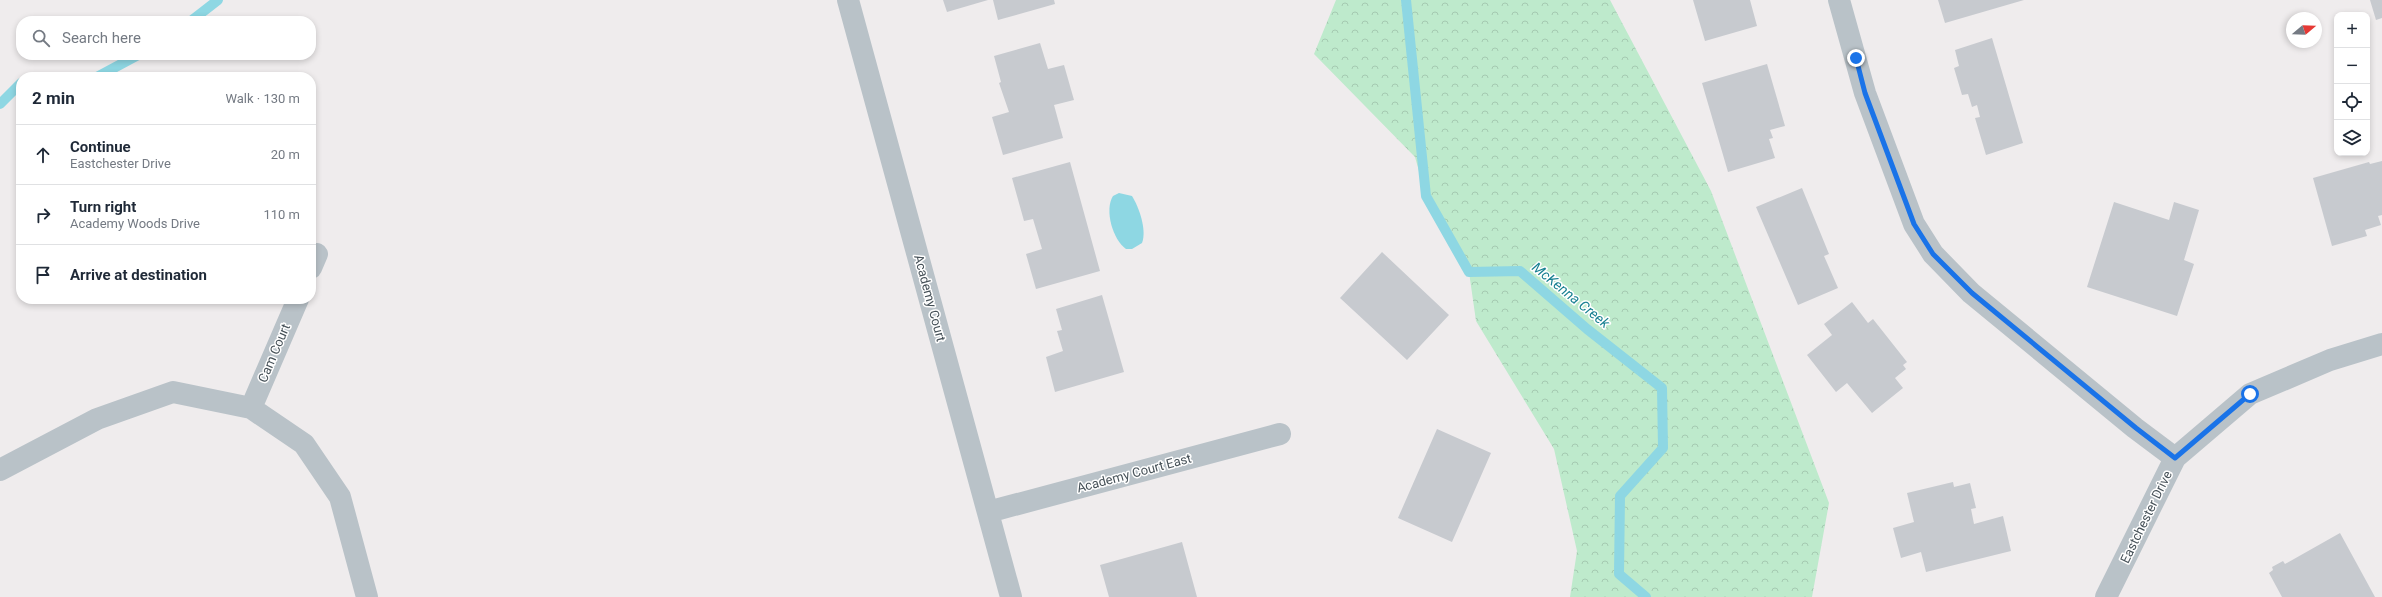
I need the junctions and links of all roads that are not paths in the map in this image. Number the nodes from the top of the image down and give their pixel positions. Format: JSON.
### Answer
{"nodes":[{"id":1,"x":848,"y":0,"type":"edge"},
{"id":2,"x":1839,"y":0,"type":"edge"},
{"id":3,"x":296,"y":304,"type":"edge"},
{"id":4,"x":2382,"y":344,"type":"edge"},
{"id":5,"x":251,"y":408,"type":"junction"},
{"id":6,"x":1280,"y":434,"type":"dead end"},
{"id":7,"x":2175,"y":458,"type":"junction"},
{"id":8,"x":0,"y":470,"type":"edge"},
{"id":9,"x":988,"y":512,"type":"junction"},
{"id":10,"x":367,"y":597,"type":"edge"},
{"id":11,"x":1011,"y":597,"type":"edge"},
{"id":12,"x":2106,"y":597,"type":"edge"}],
"edges":[{"from":1,"to":9,"type":"street","name":"Academy Court"},
{"from":2,"to":7,"type":"street"},
{"from":3,"to":5,"type":"street","name":"Cam Court"},
{"from":4,"to":7,"type":"street","name":"Eastchester Drive"},
{"from":5,"to":8,"type":"street"},
{"from":5,"to":10,"type":"street"},
{"from":6,"to":9,"type":"street","name":"Academy Court East"},
{"from":7,"to":12,"type":"street","name":"Eastchester Drive"},
{"from":9,"to":11,"type":"street","name":"Academy Court"}]}
